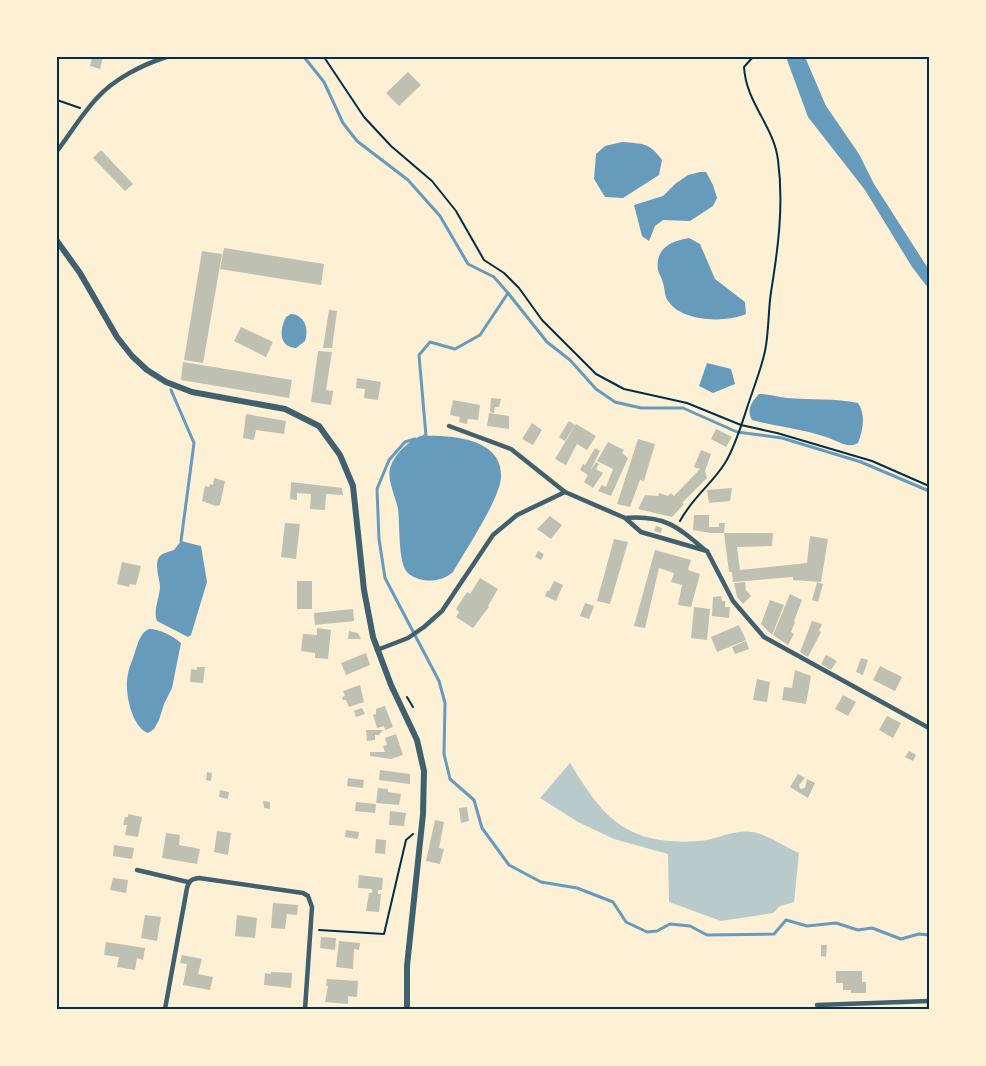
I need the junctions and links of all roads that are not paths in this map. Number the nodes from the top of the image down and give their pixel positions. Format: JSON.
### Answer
{"nodes":[{"id":1,"x":166,"y":57,"type":"edge"},
{"id":2,"x":57,"y":151,"type":"edge"},
{"id":3,"x":57,"y":241,"type":"edge"},
{"id":4,"x":449,"y":426,"type":"dead end"},
{"id":5,"x":565,"y":492,"type":"junction"},
{"id":6,"x":625,"y":518,"type":"junction"},
{"id":7,"x":707,"y":551,"type":"junction"},
{"id":8,"x":377,"y":650,"type":"junction"},
{"id":9,"x":929,"y":728,"type":"edge"},
{"id":10,"x":137,"y":870,"type":"dead end"},
{"id":11,"x":188,"y":882,"type":"junction"},
{"id":12,"x":929,"y":1001,"type":"edge"},
{"id":13,"x":818,"y":1005,"type":"dead end"},
{"id":14,"x":165,"y":1009,"type":"edge"},
{"id":15,"x":305,"y":1009,"type":"edge"},
{"id":16,"x":406,"y":1009,"type":"edge"}],
"edges":[{"from":1,"to":2,"type":"street"},
{"from":3,"to":8,"type":"street"},
{"from":4,"to":5,"type":"street"},
{"from":5,"to":6,"type":"street"},
{"from":5,"to":8,"type":"street"},
{"from":6,"to":7,"type":"street"},
{"from":6,"to":7,"type":"street"},
{"from":7,"to":9,"type":"street"},
{"from":8,"to":16,"type":"street"},
{"from":10,"to":11,"type":"street"},
{"from":11,"to":14,"type":"street"},
{"from":11,"to":15,"type":"street"},
{"from":12,"to":13,"type":"street"}]}
